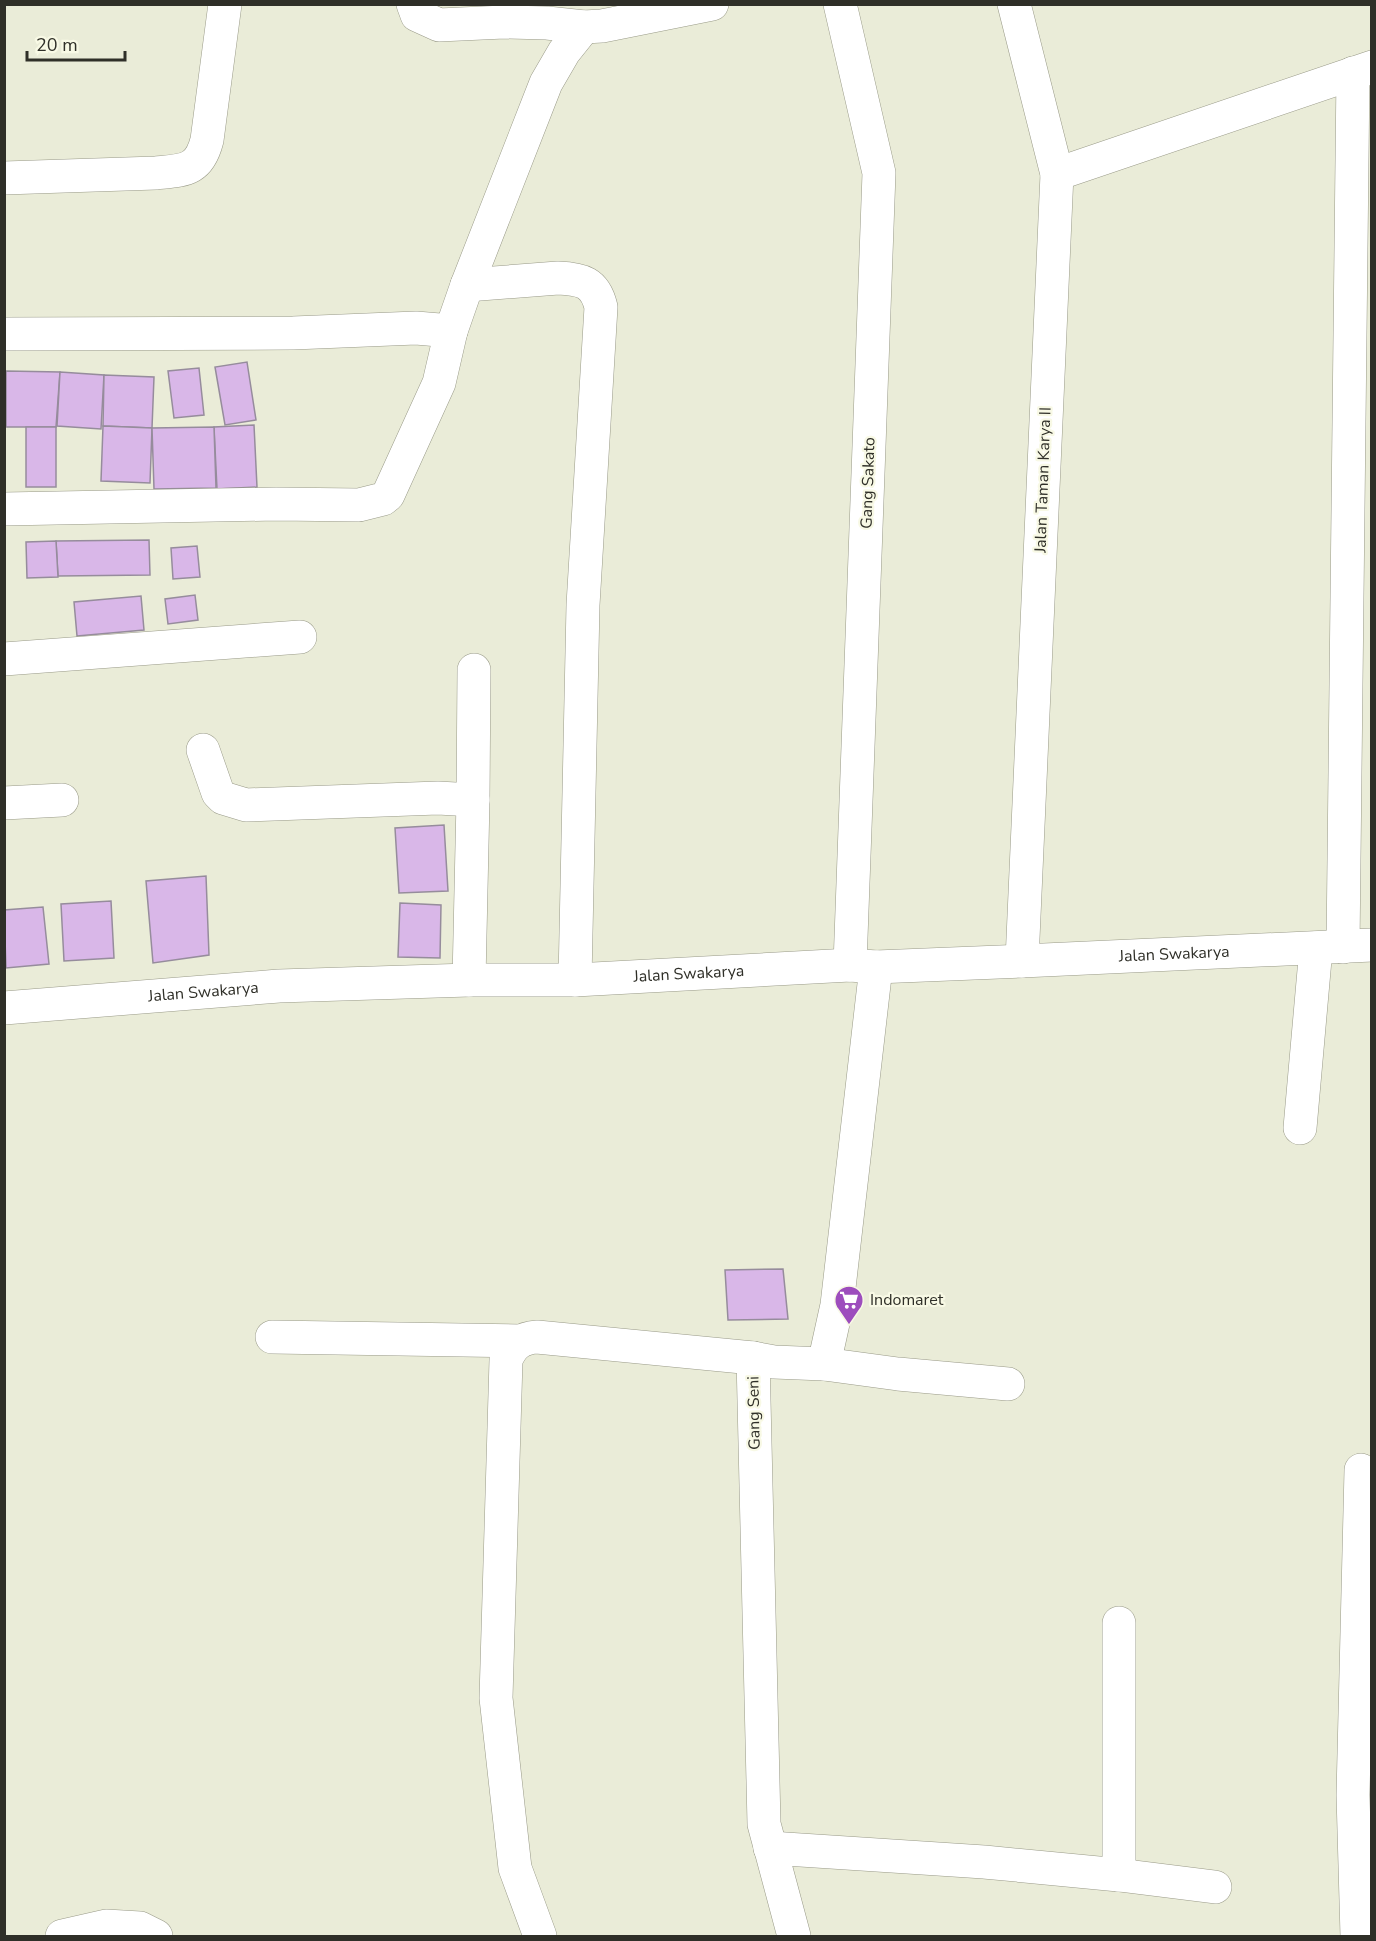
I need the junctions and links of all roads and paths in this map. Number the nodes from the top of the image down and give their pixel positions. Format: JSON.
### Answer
{"nodes":[{"id":1,"x":225,"y":4,"type":"edge"},
{"id":2,"x":412,"y":4,"type":"edge"},
{"id":3,"x":712,"y":4,"type":"edge"},
{"id":4,"x":840,"y":4,"type":"edge"},
{"id":5,"x":1014,"y":4,"type":"edge"},
{"id":6,"x":584,"y":27,"type":"junction"},
{"id":7,"x":1362,"y":70,"type":"edge"},
{"id":8,"x":1057,"y":174,"type":"junction"},
{"id":9,"x":4,"y":178,"type":"edge"},
{"id":10,"x":466,"y":285,"type":"junction"},
{"id":11,"x":451,"y":331,"type":"junction"},
{"id":12,"x":4,"y":334,"type":"edge"},
{"id":13,"x":4,"y":509,"type":"edge"},
{"id":14,"x":300,"y":637,"type":"dead end"},
{"id":15,"x":4,"y":659,"type":"edge"},
{"id":16,"x":474,"y":670,"type":"dead end"},
{"id":17,"x":203,"y":750,"type":"dead end"},
{"id":18,"x":62,"y":800,"type":"dead end"},
{"id":19,"x":473,"y":800,"type":"junction"},
{"id":20,"x":4,"y":803,"type":"edge"},
{"id":21,"x":1343,"y":947,"type":"edge"},
{"id":22,"x":1022,"y":962,"type":"junction"},
{"id":23,"x":863,"y":966,"type":"junction"},
{"id":24,"x":468,"y":980,"type":"junction"},
{"id":25,"x":574,"y":980,"type":"junction"},
{"id":26,"x":4,"y":1008,"type":"edge"},
{"id":27,"x":1300,"y":1128,"type":"dead end"},
{"id":28,"x":272,"y":1337,"type":"dead end"},
{"id":29,"x":520,"y":1341,"type":"junction"},
{"id":30,"x":753,"y":1358,"type":"junction"},
{"id":31,"x":824,"y":1364,"type":"junction"},
{"id":32,"x":1008,"y":1384,"type":"dead end"},
{"id":33,"x":1361,"y":1470,"type":"dead end"},
{"id":34,"x":1119,"y":1623,"type":"dead end"},
{"id":35,"x":770,"y":1848,"type":"junction"},
{"id":36,"x":1119,"y":1875,"type":"junction"},
{"id":37,"x":1215,"y":1887,"type":"dead end"},
{"id":38,"x":62,"y":1936,"type":"edge"},
{"id":39,"x":156,"y":1936,"type":"edge"},
{"id":40,"x":540,"y":1936,"type":"edge"},
{"id":41,"x":794,"y":1936,"type":"edge"},
{"id":42,"x":1357,"y":1936,"type":"edge"}],
"edges":[{"from":1,"to":9,"type":"street"},
{"from":2,"to":6,"type":"street"},
{"from":3,"to":6,"type":"street"},
{"from":4,"to":23,"type":"street","name":"Gang Sakato"},
{"from":5,"to":8,"type":"street","name":"Jalan Taman Karya II"},
{"from":6,"to":10,"type":"street"},
{"from":7,"to":8,"type":"street"},
{"from":7,"to":21,"type":"street"},
{"from":8,"to":22,"type":"street","name":"Jalan Taman Karya II"},
{"from":10,"to":11,"type":"street"},
{"from":10,"to":25,"type":"street"},
{"from":11,"to":12,"type":"street"},
{"from":11,"to":13,"type":"street"},
{"from":14,"to":15,"type":"street"},
{"from":16,"to":19,"type":"street"},
{"from":17,"to":19,"type":"street"},
{"from":18,"to":20,"type":"street"},
{"from":19,"to":24,"type":"street"},
{"from":21,"to":22,"type":"street","name":"Jalan Swakarya"},
{"from":21,"to":27,"type":"street"},
{"from":22,"to":23,"type":"street","name":"Jalan Swakarya"},
{"from":23,"to":25,"type":"street","name":"Jalan Swakarya"},
{"from":23,"to":31,"type":"street"},
{"from":24,"to":25,"type":"street","name":"Jalan Swakarya"},
{"from":24,"to":26,"type":"street","name":"Jalan Swakarya"},
{"from":28,"to":29,"type":"street"},
{"from":29,"to":30,"type":"street"},
{"from":29,"to":40,"type":"street"},
{"from":30,"to":31,"type":"street","name":"Gang Seni"},
{"from":30,"to":35,"type":"street","name":"Gang Seni"},
{"from":31,"to":32,"type":"street","name":"Gang Seni"},
{"from":33,"to":42,"type":"street"},
{"from":34,"to":36,"type":"street"},
{"from":35,"to":36,"type":"street"},
{"from":35,"to":41,"type":"street","name":"Gang Seni"},
{"from":36,"to":37,"type":"street"},
{"from":38,"to":39,"type":"street"}]}
